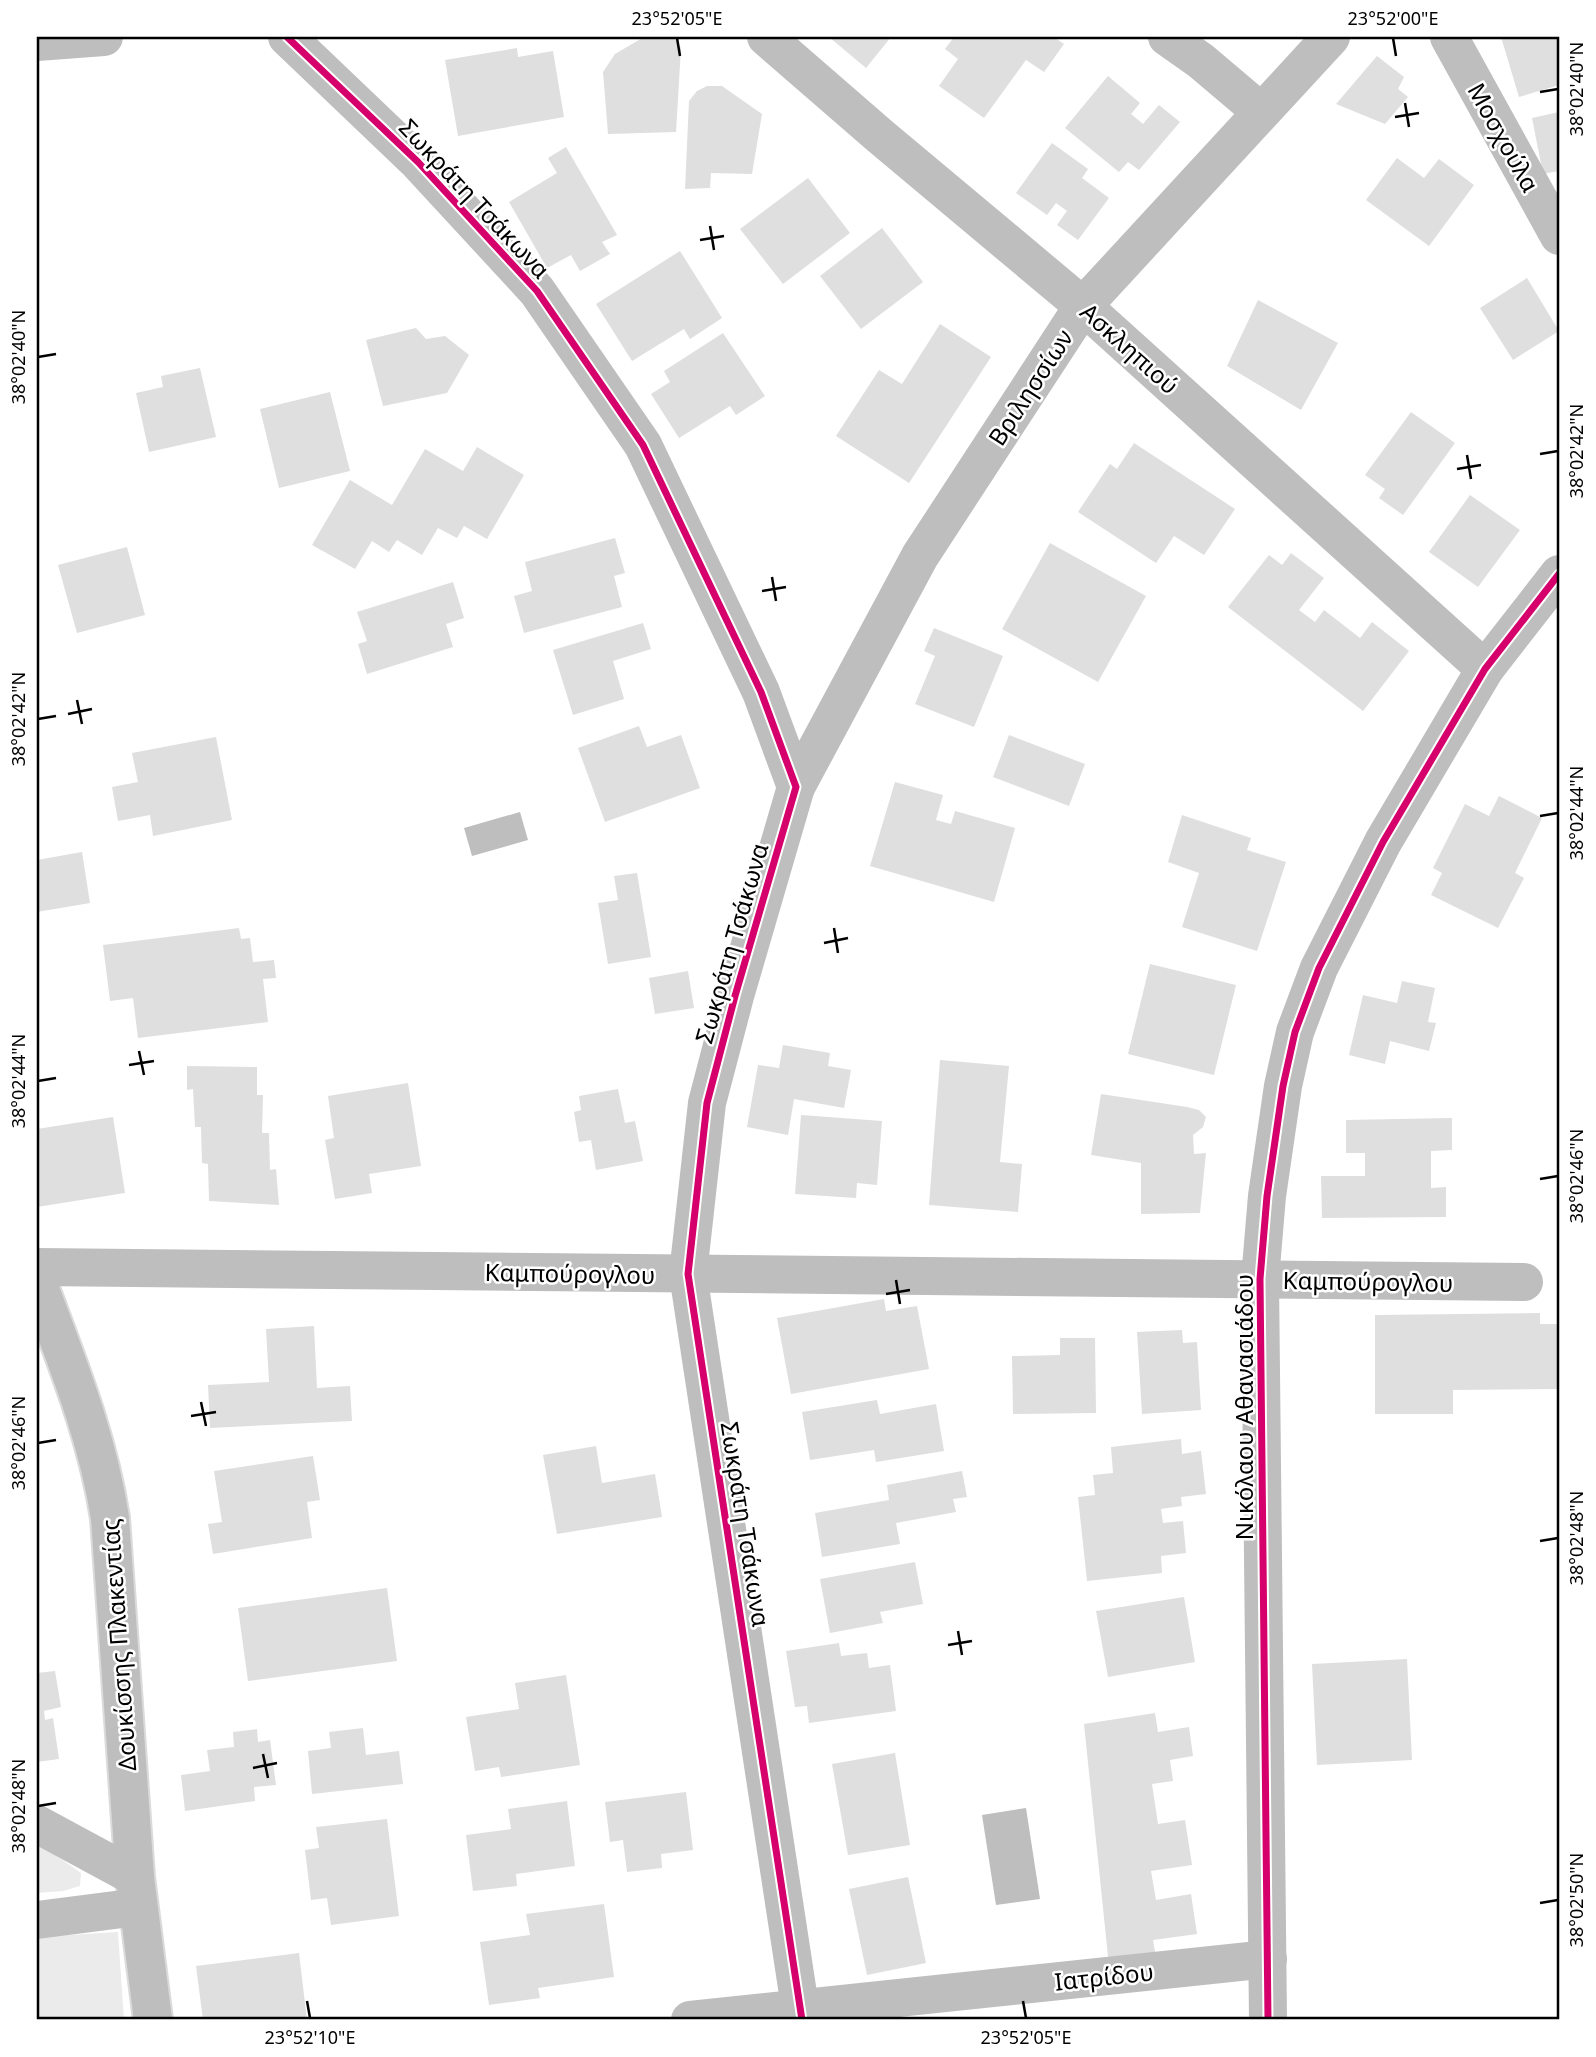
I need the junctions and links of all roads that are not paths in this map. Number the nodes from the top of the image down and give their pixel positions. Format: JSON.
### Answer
{"nodes":[{"id":1,"x":104,"y":37,"type":"edge"},
{"id":2,"x":286,"y":37,"type":"edge"},
{"id":3,"x":766,"y":37,"type":"edge"},
{"id":4,"x":1167,"y":37,"type":"edge"},
{"id":5,"x":1331,"y":37,"type":"edge"},
{"id":6,"x":1449,"y":37,"type":"edge"},
{"id":7,"x":37,"y":42,"type":"edge"},
{"id":8,"x":1261,"y":111,"type":"junction"},
{"id":9,"x":1559,"y":236,"type":"edge"},
{"id":10,"x":1083,"y":306,"type":"junction"},
{"id":11,"x":1559,"y":575,"type":"edge"},
{"id":12,"x":1485,"y":669,"type":"junction"},
{"id":13,"x":796,"y":787,"type":"junction"},
{"id":14,"x":37,"y":1267,"type":"edge"},
{"id":15,"x":688,"y":1274,"type":"junction"},
{"id":16,"x":1260,"y":1279,"type":"junction"},
{"id":17,"x":37,"y":1280,"type":"edge"},
{"id":18,"x":1524,"y":1282,"type":"dead end"},
{"id":19,"x":37,"y":1824,"type":"edge"},
{"id":20,"x":136,"y":1892,"type":"junction"},
{"id":21,"x":37,"y":1920,"type":"edge"},
{"id":22,"x":1268,"y":1959,"type":"junction"},
{"id":23,"x":801,"y":2014,"type":"edge"},
{"id":24,"x":153,"y":2020,"type":"edge"},
{"id":25,"x":690,"y":2020,"type":"edge"},
{"id":26,"x":1268,"y":2020,"type":"edge"}],
"edges":[{"from":1,"to":7,"type":"street"},
{"from":2,"to":13,"type":"street","name":"Σωκράτη Τσάκωνα"},
{"from":3,"to":10,"type":"street","name":"Ασκληπιού"},
{"from":4,"to":8,"type":"street"},
{"from":5,"to":8,"type":"street","name":"Βριλησσίων"},
{"from":6,"to":9,"type":"street","name":"Μοσχούλα"},
{"from":8,"to":10,"type":"street","name":"Βριλησσίων"},
{"from":10,"to":12,"type":"street","name":"Ασκληπιού"},
{"from":10,"to":13,"type":"street","name":"Βριλησσίων"},
{"from":11,"to":12,"type":"street","name":"Νικόλαου Αθανασιάδου"},
{"from":12,"to":16,"type":"street","name":"Νικόλαου Αθανασιάδου"},
{"from":13,"to":15,"type":"street","name":"Σωκράτη Τσάκωνα"},
{"from":14,"to":15,"type":"street","name":"Καμπούρογλου"},
{"from":15,"to":16,"type":"street","name":"Καμπούρογλου"},
{"from":15,"to":23,"type":"street","name":"Σωκράτη Τσάκωνα"},
{"from":16,"to":18,"type":"street","name":"Καμπούρογλου"},
{"from":16,"to":22,"type":"street","name":"Νικόλαου Αθανασιάδου"},
{"from":17,"to":20,"type":"street","name":"Δουκίσσης Πλακεντίας"},
{"from":19,"to":20,"type":"street"},
{"from":20,"to":21,"type":"street"},
{"from":20,"to":24,"type":"street","name":"Δουκίσσης Πλακεντίας"},
{"from":22,"to":23,"type":"street","name":"Ιατρίδου"},
{"from":22,"to":26,"type":"street","name":"Νικόλαου Αθανασιάδου"},
{"from":23,"to":25,"type":"street","name":"Ιατρίδου"}]}
